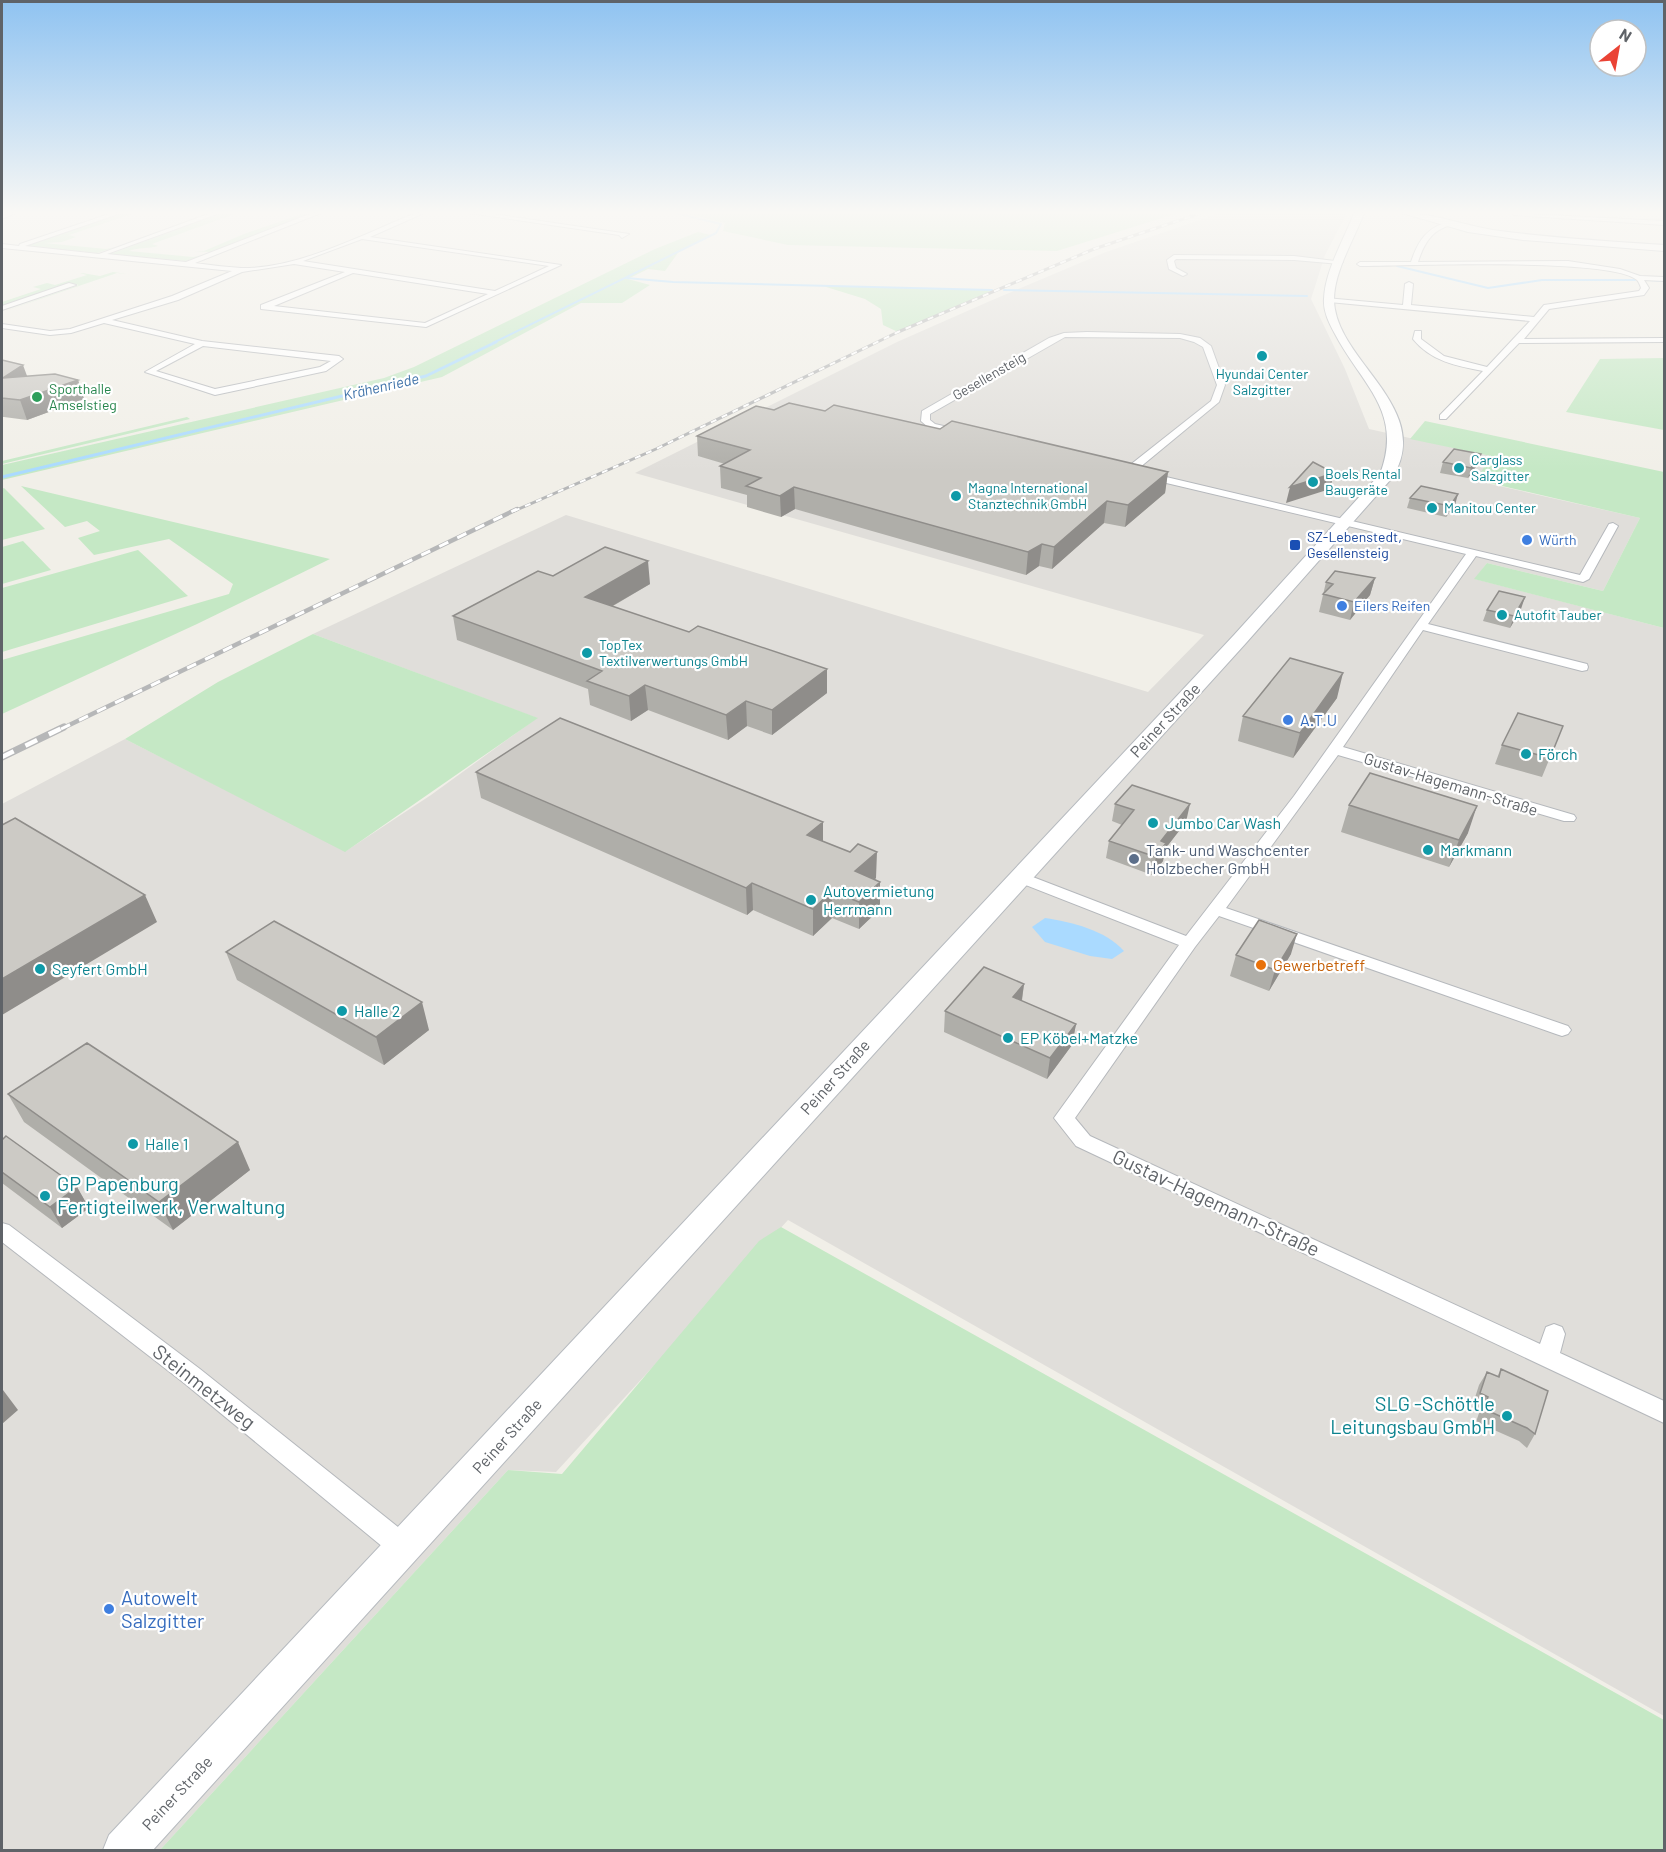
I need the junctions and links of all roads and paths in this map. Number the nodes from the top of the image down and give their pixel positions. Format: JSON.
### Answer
{"nodes":[{"id":1,"x":28,"y":299,"type":"edge"},
{"id":2,"x":171,"y":299,"type":"edge"},
{"id":3,"x":283,"y":299,"type":"edge"},
{"id":4,"x":483,"y":299,"type":"edge"},
{"id":5,"x":1408,"y":299,"type":"edge"},
{"id":6,"x":1597,"y":299,"type":"edge"},
{"id":7,"x":1329,"y":300,"type":"joint"},
{"id":8,"x":2,"y":308,"type":"edge"},
{"id":9,"x":1407,"y":308,"type":"junction"},
{"id":10,"x":1534,"y":320,"type":"junction"},
{"id":11,"x":103,"y":321,"type":"junction"},
{"id":12,"x":2,"y":326,"type":"edge"},
{"id":13,"x":1418,"y":333,"type":"dead end"},
{"id":14,"x":1525,"y":333,"type":"junction"},
{"id":15,"x":1665,"y":340,"type":"edge"},
{"id":16,"x":1517,"y":341,"type":"junction"},
{"id":17,"x":1551,"y":341,"type":"junction"},
{"id":18,"x":202,"y":343,"type":"junction"},
{"id":19,"x":1489,"y":370,"type":"junction"},
{"id":20,"x":1443,"y":417,"type":"dead end"},
{"id":21,"x":976,"y":436,"type":"edge"},
{"id":22,"x":1118,"y":469,"type":"edge"},
{"id":23,"x":1129,"y":471,"type":"junction"},
{"id":24,"x":1343,"y":522,"type":"junction"},
{"id":25,"x":1614,"y":526,"type":"dead end"},
{"id":26,"x":1473,"y":552,"type":"junction"},
{"id":27,"x":1420,"y":626,"type":"junction"},
{"id":28,"x":1582,"y":667,"type":"dead end"},
{"id":29,"x":1334,"y":749,"type":"junction"},
{"id":30,"x":1569,"y":819,"type":"dead end"},
{"id":31,"x":1019,"y":877,"type":"junction"},
{"id":32,"x":1217,"y":910,"type":"junction"},
{"id":33,"x":1189,"y":944,"type":"junction"},
{"id":34,"x":1562,"y":1030,"type":"dead end"},
{"id":35,"x":2,"y":1231,"type":"edge"},
{"id":36,"x":1554,"y":1334,"type":"dead end"},
{"id":37,"x":1547,"y":1358,"type":"junction"},
{"id":38,"x":1665,"y":1412,"type":"edge"},
{"id":39,"x":404,"y":1548,"type":"junction"},
{"id":40,"x":124,"y":1851,"type":"edge"}],
"edges":[{"from":1,"to":8,"type":"street"},
{"from":2,"to":11,"type":"street"},
{"from":3,"to":4,"type":"street"},
{"from":5,"to":9,"type":"street"},
{"from":6,"to":10,"type":"street"},
{"from":7,"to":9,"type":"street"},
{"from":7,"to":24,"type":"main road","name":"Peiner Straße"},
{"from":9,"to":10,"type":"street"},
{"from":10,"to":14,"type":"street"},
{"from":11,"to":12,"type":"street"},
{"from":11,"to":18,"type":"street"},
{"from":13,"to":19,"type":"street"},
{"from":14,"to":16,"type":"street"},
{"from":14,"to":17,"type":"street"},
{"from":15,"to":17,"type":"street"},
{"from":16,"to":17,"type":"street"},
{"from":16,"to":19,"type":"street"},
{"from":18,"to":18,"type":"street"},
{"from":19,"to":20,"type":"street"},
{"from":21,"to":23,"type":"street","name":"Gesellensteig"},
{"from":22,"to":23,"type":"street"},
{"from":23,"to":24,"type":"street"},
{"from":24,"to":26,"type":"street"},
{"from":24,"to":31,"type":"main road","name":"Peiner Straße"},
{"from":25,"to":26,"type":"street"},
{"from":26,"to":27,"type":"street","name":"Gustav-Hagemann-Straße"},
{"from":27,"to":28,"type":"street"},
{"from":27,"to":29,"type":"street","name":"Gustav-Hagemann-Straße"},
{"from":29,"to":30,"type":"street","name":"Gustav-Hagemann-Straße"},
{"from":29,"to":32,"type":"street","name":"Gustav-Hagemann-Straße"},
{"from":31,"to":33,"type":"street"},
{"from":31,"to":39,"type":"main road","name":"Peiner Straße"},
{"from":32,"to":33,"type":"street","name":"Gustav-Hagemann-Straße"},
{"from":32,"to":34,"type":"street"},
{"from":33,"to":37,"type":"street","name":"Gustav-Hagemann-Straße"},
{"from":35,"to":39,"type":"street","name":"Steinmetzweg"},
{"from":36,"to":37,"type":"street"},
{"from":37,"to":38,"type":"street"},
{"from":39,"to":40,"type":"main road","name":"Peiner Straße"}]}
